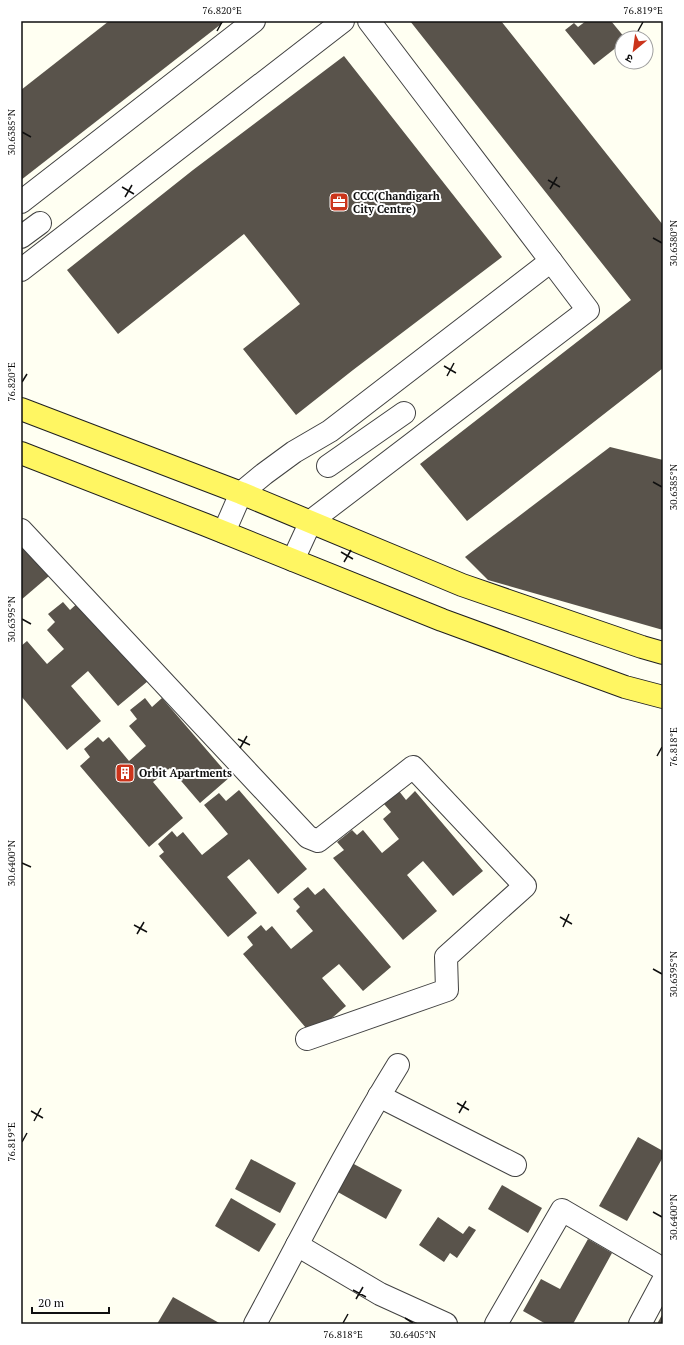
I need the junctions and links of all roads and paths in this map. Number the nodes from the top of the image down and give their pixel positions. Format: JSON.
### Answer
{"nodes":[{"id":1,"x":254,"y":21,"type":"edge"},
{"id":2,"x":343,"y":21,"type":"edge"},
{"id":3,"x":369,"y":21,"type":"edge"},
{"id":4,"x":21,"y":202,"type":"edge"},
{"id":5,"x":40,"y":223,"type":"dead end"},
{"id":6,"x":21,"y":238,"type":"edge"},
{"id":7,"x":551,"y":261,"type":"junction"},
{"id":8,"x":21,"y":270,"type":"edge"},
{"id":9,"x":21,"y":409,"type":"edge"},
{"id":10,"x":404,"y":413,"type":"dead end"},
{"id":11,"x":313,"y":442,"type":"junction"},
{"id":12,"x":21,"y":453,"type":"edge"},
{"id":13,"x":328,"y":466,"type":"junction"},
{"id":14,"x":241,"y":493,"type":"junction"},
{"id":15,"x":347,"y":493,"type":"junction"},
{"id":16,"x":311,"y":521,"type":"junction"},
{"id":17,"x":21,"y":530,"type":"edge"},
{"id":18,"x":224,"y":532,"type":"junction"},
{"id":19,"x":293,"y":560,"type":"junction"},
{"id":20,"x":663,"y":653,"type":"edge"},
{"id":21,"x":663,"y":697,"type":"edge"},
{"id":22,"x":307,"y":1039,"type":"dead end"},
{"id":23,"x":398,"y":1065,"type":"dead end"},
{"id":24,"x":378,"y":1096,"type":"junction"},
{"id":25,"x":515,"y":1165,"type":"dead end"},
{"id":26,"x":297,"y":1245,"type":"junction"},
{"id":27,"x":663,"y":1269,"type":"edge"},
{"id":28,"x":663,"y":1281,"type":"edge"},
{"id":29,"x":404,"y":1316,"type":"edge"},
{"id":30,"x":255,"y":1324,"type":"edge"},
{"id":31,"x":446,"y":1324,"type":"edge"},
{"id":32,"x":496,"y":1324,"type":"edge"},
{"id":33,"x":640,"y":1324,"type":"edge"}],
"edges":[{"from":1,"to":4,"type":"street"},
{"from":2,"to":8,"type":"street"},
{"from":3,"to":7,"type":"street"},
{"from":5,"to":6,"type":"street"},
{"from":7,"to":11,"type":"street"},
{"from":7,"to":15,"type":"street"},
{"from":9,"to":14,"type":"main road"},
{"from":10,"to":13,"type":"street"},
{"from":11,"to":13,"type":"street"},
{"from":11,"to":14,"type":"street"},
{"from":12,"to":18,"type":"main road"},
{"from":13,"to":15,"type":"street"},
{"from":14,"to":16,"type":"main road"},
{"from":14,"to":18,"type":"street"},
{"from":15,"to":16,"type":"street"},
{"from":16,"to":19,"type":"street"},
{"from":16,"to":20,"type":"main road"},
{"from":17,"to":22,"type":"street"},
{"from":18,"to":19,"type":"main road"},
{"from":19,"to":21,"type":"main road"},
{"from":23,"to":24,"type":"street"},
{"from":24,"to":25,"type":"street"},
{"from":24,"to":26,"type":"street"},
{"from":26,"to":29,"type":"street"},
{"from":26,"to":30,"type":"street"},
{"from":27,"to":32,"type":"street"},
{"from":28,"to":33,"type":"street"},
{"from":29,"to":31,"type":"street"}]}
